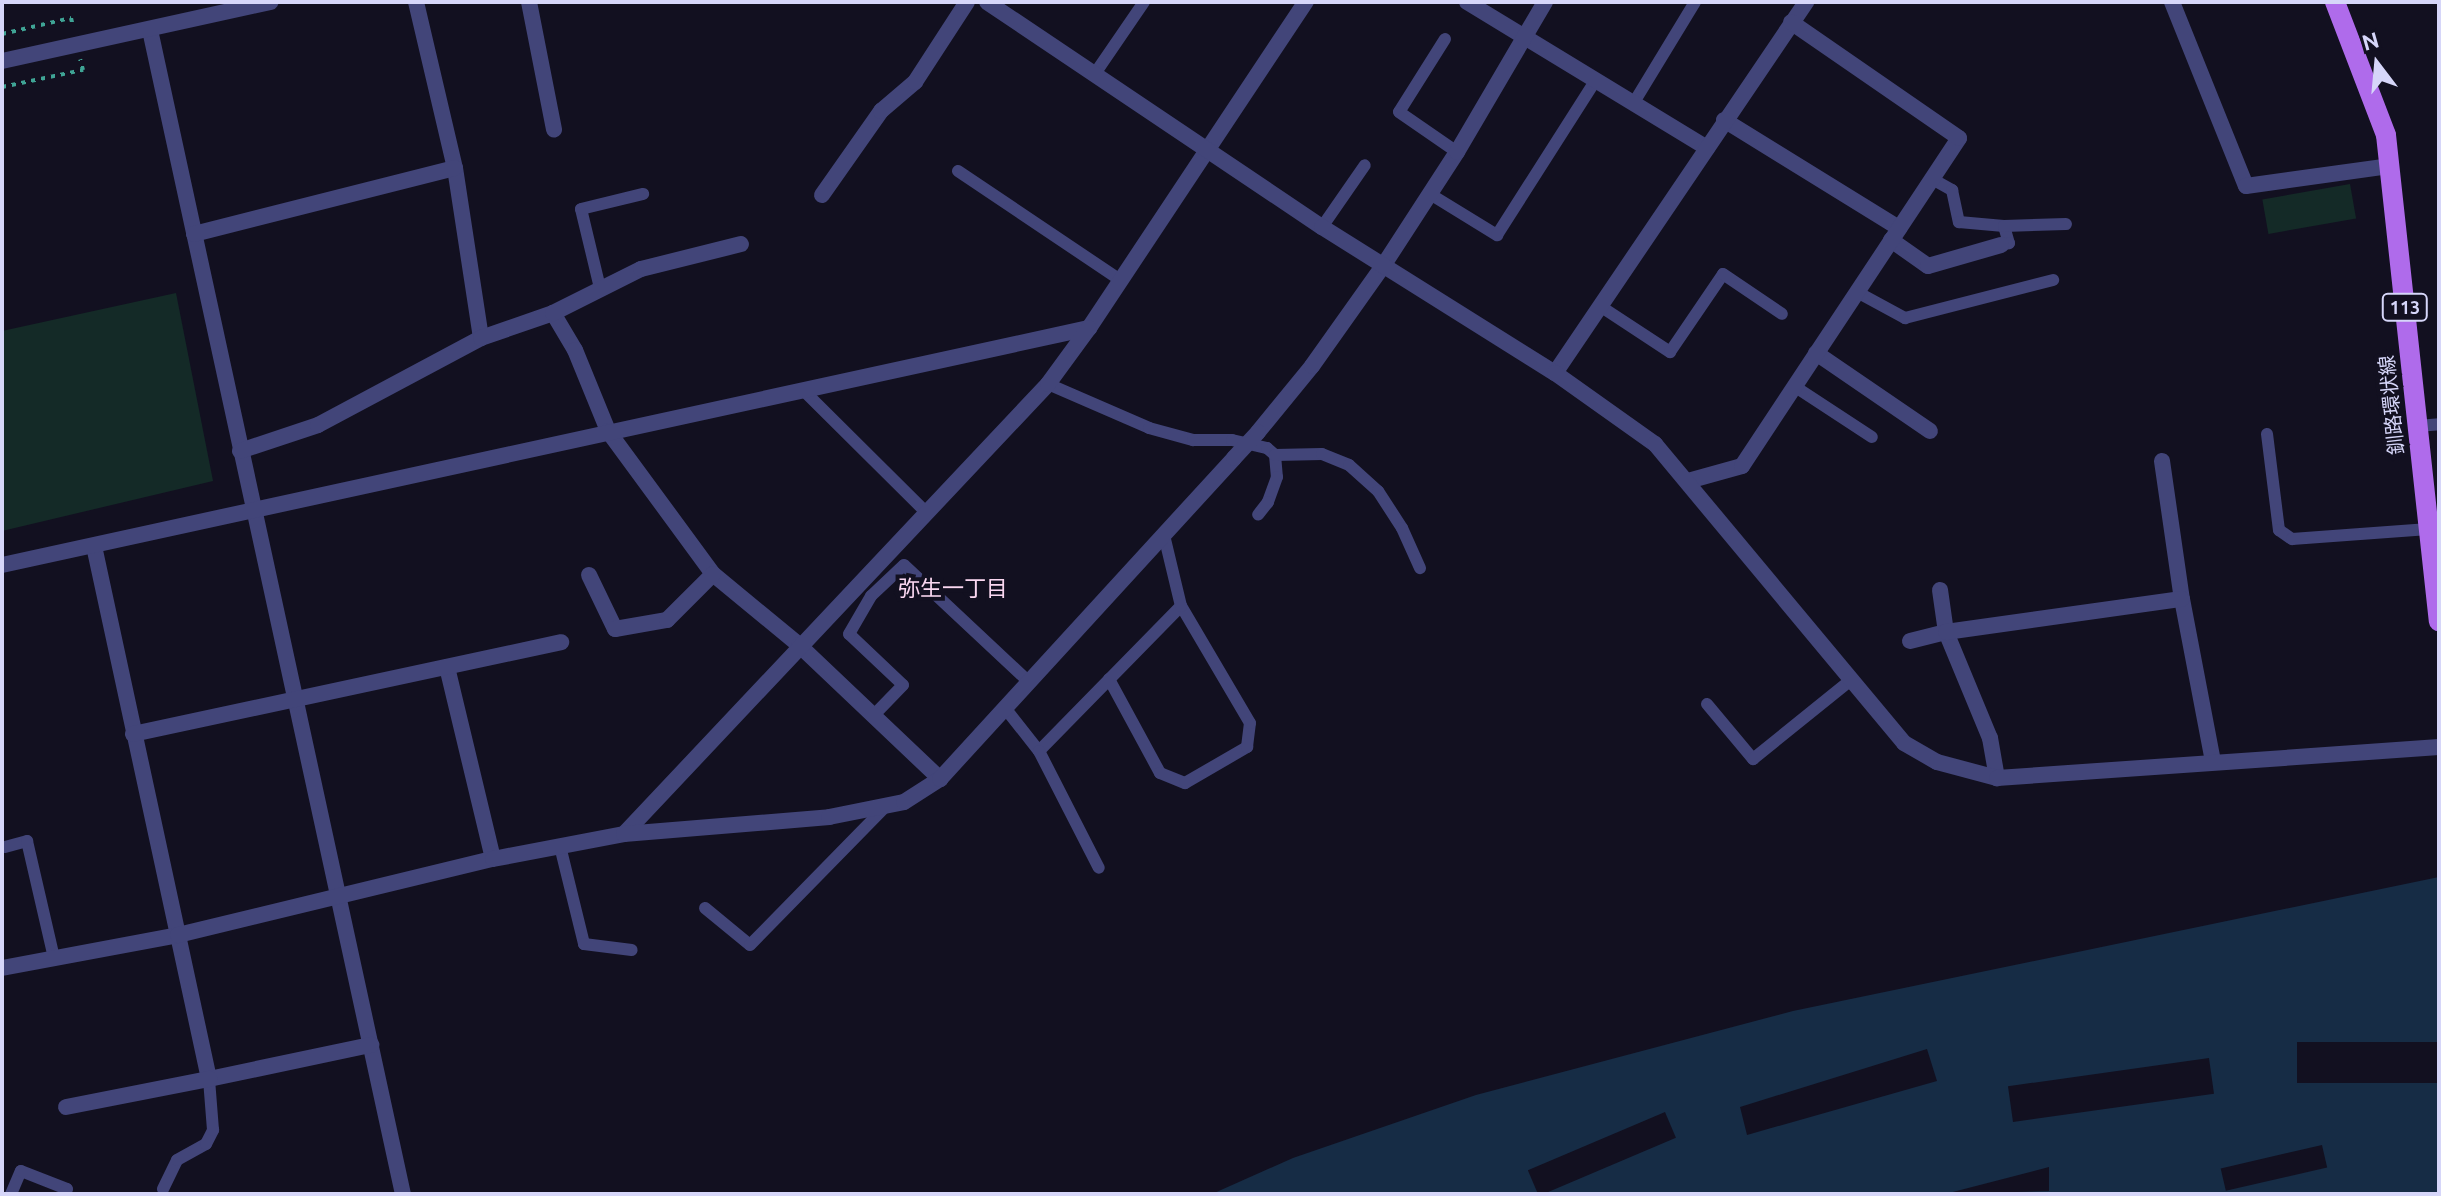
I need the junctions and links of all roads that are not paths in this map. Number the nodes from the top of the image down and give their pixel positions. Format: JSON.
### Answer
{"nodes":[{"id":1,"x":271,"y":2,"type":"edge"},
{"id":2,"x":416,"y":2,"type":"edge"},
{"id":3,"x":529,"y":2,"type":"edge"},
{"id":4,"x":967,"y":2,"type":"edge"},
{"id":5,"x":987,"y":2,"type":"edge"},
{"id":6,"x":1144,"y":2,"type":"edge"},
{"id":7,"x":1306,"y":2,"type":"edge"},
{"id":8,"x":1467,"y":2,"type":"edge"},
{"id":9,"x":1545,"y":2,"type":"edge"},
{"id":10,"x":1695,"y":2,"type":"edge"},
{"id":11,"x":1806,"y":2,"type":"edge"},
{"id":12,"x":2172,"y":2,"type":"edge"},
{"id":13,"x":2335,"y":2,"type":"edge"},
{"id":14,"x":238,"y":5,"type":"edge"},
{"id":15,"x":1791,"y":22,"type":"junction"},
{"id":16,"x":150,"y":30,"type":"junction"},
{"id":17,"x":1524,"y":38,"type":"junction"},
{"id":18,"x":1445,"y":39,"type":"dead end"},
{"id":19,"x":2,"y":61,"type":"edge"},
{"id":20,"x":1094,"y":75,"type":"junction"},
{"id":21,"x":1595,"y":81,"type":"junction"},
{"id":22,"x":1633,"y":104,"type":"junction"},
{"id":23,"x":1724,"y":120,"type":"junction"},
{"id":24,"x":554,"y":130,"type":"dead end"},
{"id":25,"x":1707,"y":148,"type":"junction"},
{"id":26,"x":1207,"y":149,"type":"junction"},
{"id":27,"x":1457,"y":152,"type":"junction"},
{"id":28,"x":1365,"y":165,"type":"dead end"},
{"id":29,"x":2391,"y":166,"type":"junction"},
{"id":30,"x":455,"y":168,"type":"junction"},
{"id":31,"x":958,"y":171,"type":"dead end"},
{"id":32,"x":1934,"y":180,"type":"junction"},
{"id":33,"x":643,"y":194,"type":"dead end"},
{"id":34,"x":1430,"y":194,"type":"junction"},
{"id":35,"x":822,"y":195,"type":"dead end"},
{"id":36,"x":2066,"y":224,"type":"dead end"},
{"id":37,"x":2004,"y":226,"type":"junction"},
{"id":38,"x":1322,"y":227,"type":"junction"},
{"id":39,"x":194,"y":234,"type":"junction"},
{"id":40,"x":1895,"y":234,"type":"junction"},
{"id":41,"x":741,"y":244,"type":"dead end"},
{"id":42,"x":2001,"y":245,"type":"joint"},
{"id":43,"x":1383,"y":266,"type":"junction"},
{"id":44,"x":1120,"y":280,"type":"junction"},
{"id":45,"x":2053,"y":280,"type":"dead end"},
{"id":46,"x":600,"y":288,"type":"junction"},
{"id":47,"x":1857,"y":292,"type":"junction"},
{"id":48,"x":1600,"y":306,"type":"junction"},
{"id":49,"x":553,"y":313,"type":"junction"},
{"id":50,"x":1782,"y":314,"type":"dead end"},
{"id":51,"x":1089,"y":328,"type":"junction"},
{"id":52,"x":481,"y":338,"type":"junction"},
{"id":53,"x":1816,"y":353,"type":"junction"},
{"id":54,"x":1555,"y":373,"type":"junction"},
{"id":55,"x":1048,"y":384,"type":"junction"},
{"id":56,"x":1794,"y":386,"type":"junction"},
{"id":57,"x":804,"y":391,"type":"junction"},
{"id":58,"x":2439,"y":424,"type":"edge"},
{"id":59,"x":2418,"y":426,"type":"junction"},
{"id":60,"x":608,"y":431,"type":"junction"},
{"id":61,"x":1930,"y":431,"type":"dead end"},
{"id":62,"x":2267,"y":434,"type":"dead end"},
{"id":63,"x":1872,"y":437,"type":"dead end"},
{"id":64,"x":240,"y":451,"type":"junction"},
{"id":65,"x":1275,"y":455,"type":"junction"},
{"id":66,"x":2162,"y":461,"type":"dead end"},
{"id":67,"x":1688,"y":481,"type":"junction"},
{"id":68,"x":254,"y":511,"type":"junction"},
{"id":69,"x":926,"y":512,"type":"junction"},
{"id":70,"x":1258,"y":515,"type":"dead end"},
{"id":71,"x":2429,"y":529,"type":"junction"},
{"id":72,"x":1164,"y":535,"type":"junction"},
{"id":73,"x":94,"y":546,"type":"junction"},
{"id":74,"x":2,"y":565,"type":"edge"},
{"id":75,"x":1420,"y":568,"type":"dead end"},
{"id":76,"x":713,"y":574,"type":"junction"},
{"id":77,"x":589,"y":575,"type":"dead end"},
{"id":78,"x":1940,"y":590,"type":"dead end"},
{"id":79,"x":2182,"y":599,"type":"junction"},
{"id":80,"x":1181,"y":606,"type":"junction"},
{"id":81,"x":2439,"y":621,"type":"edge"},
{"id":82,"x":1946,"y":632,"type":"junction"},
{"id":83,"x":1910,"y":641,"type":"dead end"},
{"id":84,"x":561,"y":642,"type":"dead end"},
{"id":85,"x":799,"y":645,"type":"junction"},
{"id":86,"x":447,"y":667,"type":"junction"},
{"id":87,"x":1109,"y":679,"type":"junction"},
{"id":88,"x":1852,"y":679,"type":"junction"},
{"id":89,"x":1029,"y":682,"type":"junction"},
{"id":90,"x":296,"y":699,"type":"junction"},
{"id":91,"x":1707,"y":704,"type":"dead end"},
{"id":92,"x":1005,"y":708,"type":"junction"},
{"id":93,"x":873,"y":716,"type":"junction"},
{"id":94,"x":133,"y":734,"type":"junction"},
{"id":95,"x":2439,"y":747,"type":"edge"},
{"id":96,"x":1039,"y":751,"type":"junction"},
{"id":97,"x":2213,"y":761,"type":"junction"},
{"id":98,"x":1997,"y":778,"type":"junction"},
{"id":99,"x":940,"y":779,"type":"junction"},
{"id":100,"x":885,"y":807,"type":"junction"},
{"id":101,"x":624,"y":834,"type":"junction"},
{"id":102,"x":560,"y":846,"type":"junction"},
{"id":103,"x":5,"y":847,"type":"dead end"},
{"id":104,"x":493,"y":859,"type":"junction"},
{"id":105,"x":1099,"y":868,"type":"dead end"},
{"id":106,"x":338,"y":895,"type":"junction"},
{"id":107,"x":705,"y":908,"type":"dead end"},
{"id":108,"x":178,"y":935,"type":"junction"},
{"id":109,"x":632,"y":950,"type":"dead end"},
{"id":110,"x":54,"y":958,"type":"junction"},
{"id":111,"x":2,"y":968,"type":"edge"},
{"id":112,"x":371,"y":1045,"type":"junction"},
{"id":113,"x":209,"y":1079,"type":"junction"},
{"id":114,"x":66,"y":1107,"type":"dead end"},
{"id":115,"x":163,"y":1189,"type":"dead end"},
{"id":116,"x":11,"y":1194,"type":"edge"},
{"id":117,"x":65,"y":1194,"type":"edge"},
{"id":118,"x":403,"y":1194,"type":"edge"}],
"edges":[{"from":1,"to":14,"type":"street"},
{"from":2,"to":30,"type":"street"},
{"from":3,"to":24,"type":"street"},
{"from":4,"to":35,"type":"street"},
{"from":5,"to":20,"type":"street"},
{"from":6,"to":20,"type":"lane"},
{"from":7,"to":26,"type":"street"},
{"from":8,"to":17,"type":"street"},
{"from":9,"to":17,"type":"street"},
{"from":10,"to":22,"type":"lane"},
{"from":11,"to":15,"type":"street"},
{"from":12,"to":29,"type":"street"},
{"from":13,"to":29,"type":"main road","name":"釧路環状線","number":"113"},
{"from":14,"to":16,"type":"street"},
{"from":15,"to":23,"type":"street"},
{"from":15,"to":32,"type":"street"},
{"from":16,"to":19,"type":"street"},
{"from":16,"to":39,"type":"street"},
{"from":17,"to":21,"type":"street"},
{"from":17,"to":27,"type":"street"},
{"from":18,"to":27,"type":"lane"},
{"from":20,"to":26,"type":"street"},
{"from":21,"to":22,"type":"street"},
{"from":21,"to":34,"type":"lane"},
{"from":22,"to":25,"type":"street"},
{"from":23,"to":25,"type":"street"},
{"from":23,"to":40,"type":"street"},
{"from":25,"to":48,"type":"street"},
{"from":26,"to":38,"type":"street"},
{"from":26,"to":44,"type":"street"},
{"from":27,"to":34,"type":"street"},
{"from":28,"to":38,"type":"lane"},
{"from":29,"to":59,"type":"main road","name":"釧路環状線","number":"113"},
{"from":30,"to":39,"type":"street"},
{"from":30,"to":52,"type":"street"},
{"from":31,"to":44,"type":"lane"},
{"from":32,"to":37,"type":"lane"},
{"from":32,"to":40,"type":"street"},
{"from":33,"to":46,"type":"lane"},
{"from":34,"to":43,"type":"street"},
{"from":36,"to":37,"type":"lane"},
{"from":37,"to":42,"type":"lane"},
{"from":38,"to":43,"type":"street"},
{"from":39,"to":64,"type":"street"},
{"from":40,"to":42,"type":"street"},
{"from":40,"to":47,"type":"street"},
{"from":41,"to":46,"type":"street"},
{"from":43,"to":54,"type":"street"},
{"from":43,"to":72,"type":"street","bridge":true},
{"from":44,"to":51,"type":"street"},
{"from":45,"to":47,"type":"lane"},
{"from":46,"to":49,"type":"street"},
{"from":47,"to":53,"type":"street"},
{"from":48,"to":50,"type":"lane"},
{"from":48,"to":54,"type":"street"},
{"from":49,"to":52,"type":"street"},
{"from":49,"to":60,"type":"street"},
{"from":51,"to":55,"type":"street"},
{"from":51,"to":57,"type":"street"},
{"from":52,"to":64,"type":"street"},
{"from":53,"to":56,"type":"street"},
{"from":53,"to":61,"type":"street"},
{"from":54,"to":67,"type":"street"},
{"from":55,"to":65,"type":"lane"},
{"from":55,"to":69,"type":"street"},
{"from":56,"to":63,"type":"lane"},
{"from":56,"to":67,"type":"street"},
{"from":57,"to":60,"type":"street"},
{"from":57,"to":69,"type":"lane"},
{"from":58,"to":59,"type":"lane"},
{"from":59,"to":71,"type":"main road","name":"釧路環状線","number":"113"},
{"from":60,"to":68,"type":"street"},
{"from":60,"to":76,"type":"street"},
{"from":62,"to":71,"type":"lane"},
{"from":64,"to":68,"type":"street"},
{"from":65,"to":70,"type":"lane"},
{"from":65,"to":75,"type":"lane"},
{"from":66,"to":79,"type":"street"},
{"from":67,"to":88,"type":"street"},
{"from":68,"to":73,"type":"street"},
{"from":68,"to":90,"type":"street"},
{"from":69,"to":85,"type":"street"},
{"from":71,"to":81,"type":"main road","name":"釧路環状線","number":"113"},
{"from":72,"to":80,"type":"lane"},
{"from":72,"to":89,"type":"street"},
{"from":73,"to":74,"type":"street"},
{"from":73,"to":94,"type":"street"},
{"from":76,"to":77,"type":"street"},
{"from":76,"to":85,"type":"street"},
{"from":78,"to":82,"type":"street"},
{"from":79,"to":82,"type":"street"},
{"from":79,"to":97,"type":"street"},
{"from":80,"to":87,"type":"lane"},
{"from":80,"to":87,"type":"lane"},
{"from":82,"to":83,"type":"street"},
{"from":82,"to":98,"type":"street"},
{"from":84,"to":86,"type":"street"},
{"from":85,"to":93,"type":"street"},
{"from":85,"to":101,"type":"street"},
{"from":86,"to":90,"type":"street"},
{"from":86,"to":104,"type":"street"},
{"from":87,"to":96,"type":"lane"},
{"from":88,"to":91,"type":"lane"},
{"from":88,"to":98,"type":"street"},
{"from":89,"to":92,"type":"street"},
{"from":89,"to":93,"type":"lane"},
{"from":90,"to":94,"type":"street"},
{"from":90,"to":106,"type":"street"},
{"from":92,"to":96,"type":"lane"},
{"from":92,"to":99,"type":"street"},
{"from":93,"to":99,"type":"street"},
{"from":94,"to":108,"type":"street"},
{"from":95,"to":97,"type":"street"},
{"from":96,"to":105,"type":"lane"},
{"from":97,"to":98,"type":"street"},
{"from":99,"to":100,"type":"street"},
{"from":100,"to":101,"type":"street"},
{"from":100,"to":107,"type":"lane"},
{"from":101,"to":102,"type":"street"},
{"from":102,"to":104,"type":"street"},
{"from":102,"to":109,"type":"lane"},
{"from":103,"to":110,"type":"lane"},
{"from":104,"to":106,"type":"street"},
{"from":106,"to":108,"type":"street"},
{"from":106,"to":112,"type":"street"},
{"from":108,"to":110,"type":"street"},
{"from":108,"to":113,"type":"street"},
{"from":110,"to":111,"type":"street"},
{"from":112,"to":113,"type":"street"},
{"from":112,"to":118,"type":"street"},
{"from":113,"to":114,"type":"street"},
{"from":113,"to":115,"type":"lane"},
{"from":116,"to":117,"type":"lane"}]}
